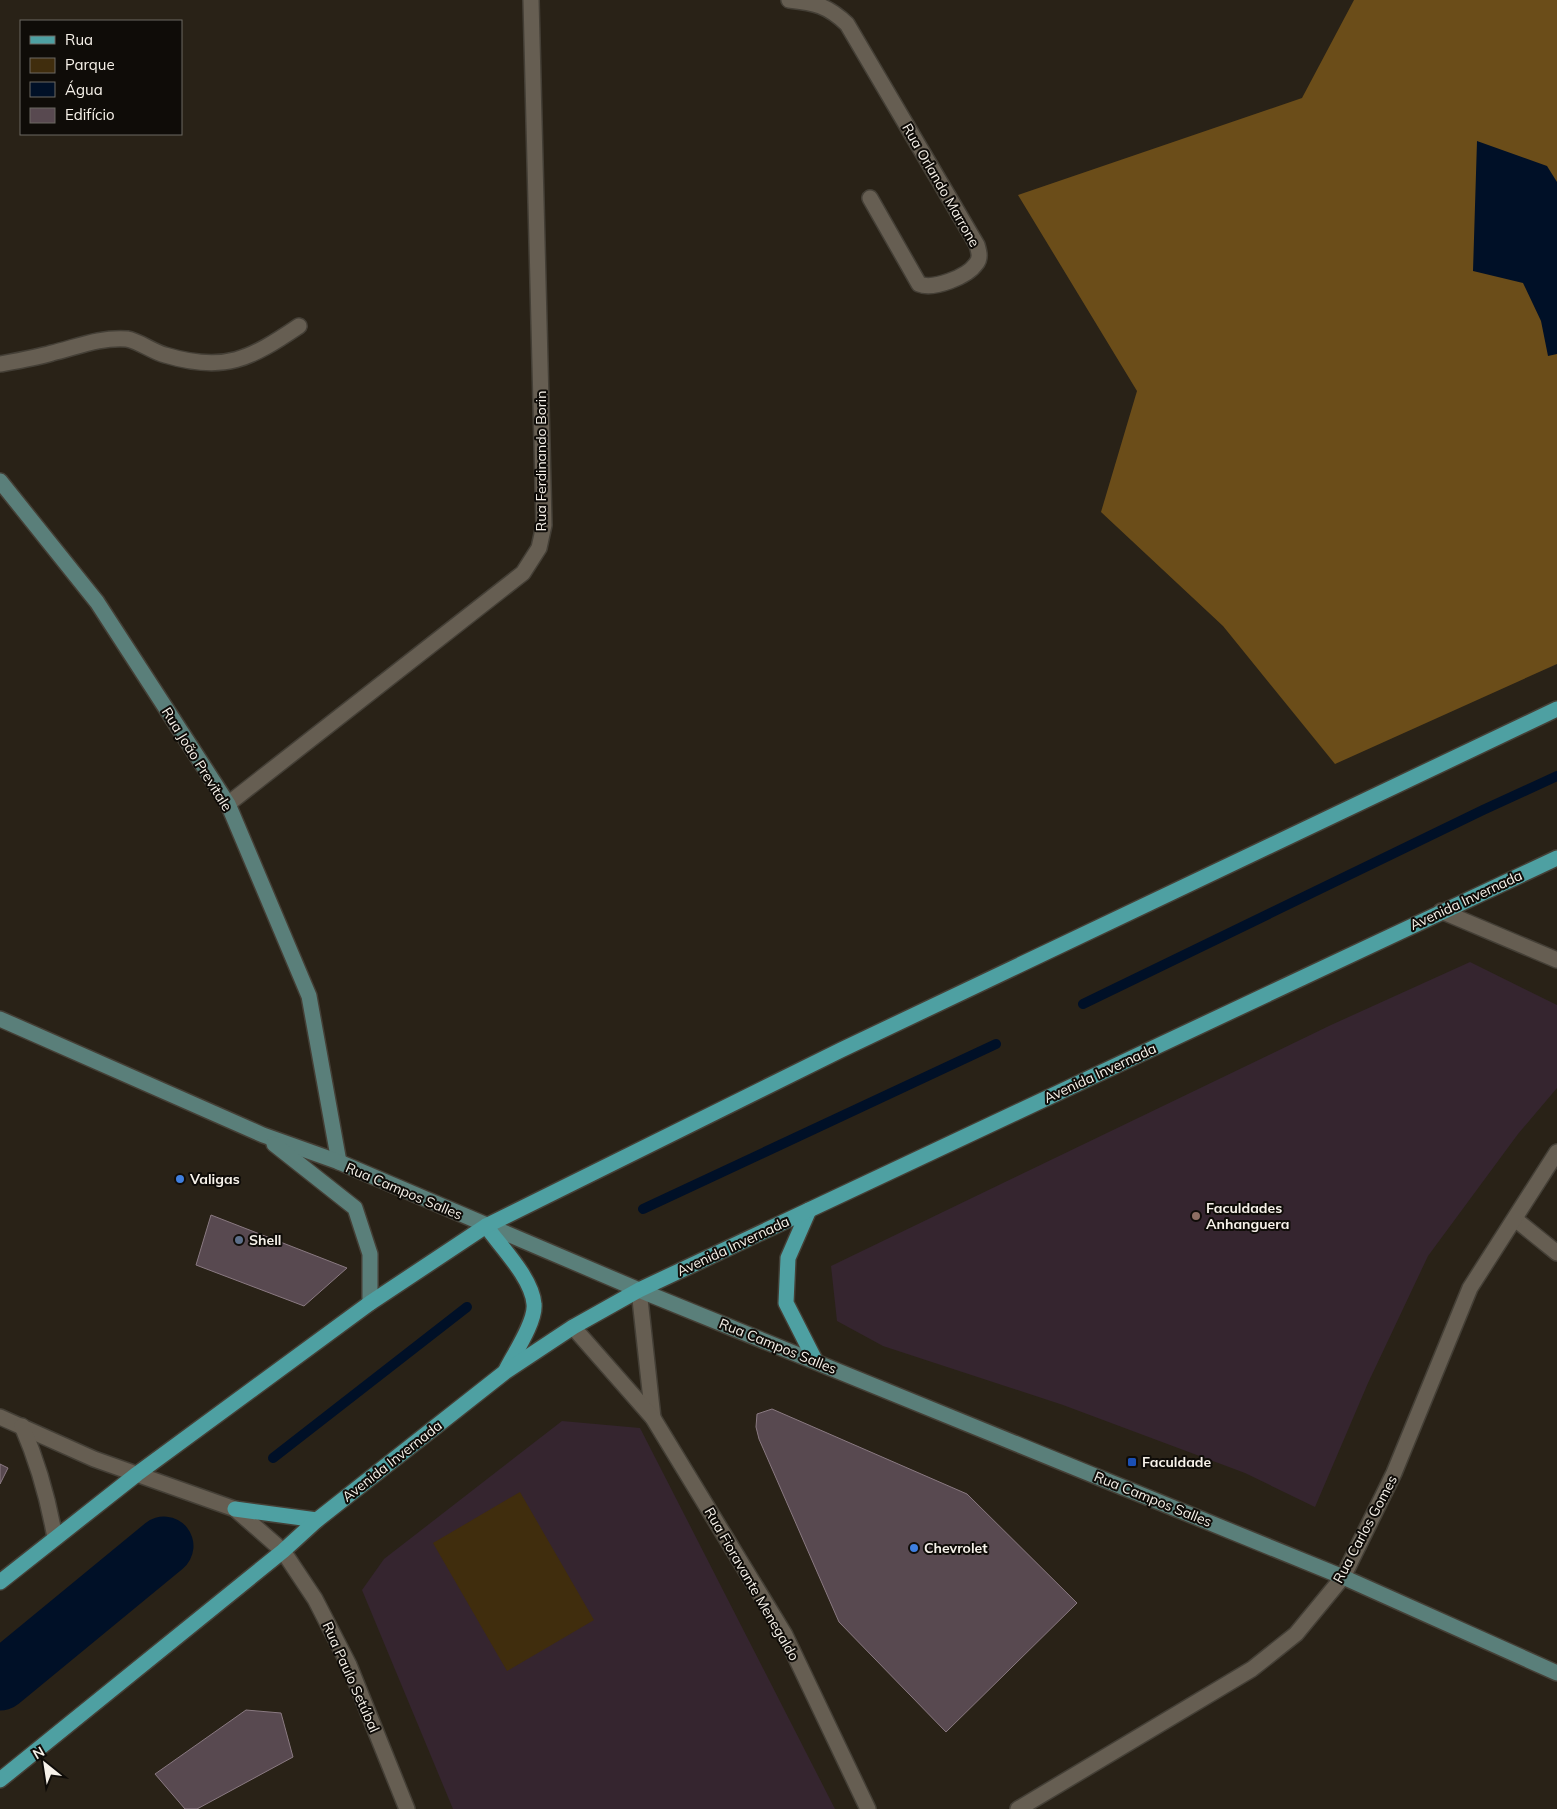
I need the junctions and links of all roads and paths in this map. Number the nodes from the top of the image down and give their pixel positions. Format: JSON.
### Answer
{"nodes":[{"id":1,"x":531,"y":0,"type":"edge"},
{"id":2,"x":789,"y":0,"type":"edge"},
{"id":3,"x":870,"y":198,"type":"dead end"},
{"id":4,"x":299,"y":326,"type":"dead end"},
{"id":5,"x":0,"y":364,"type":"edge"},
{"id":6,"x":0,"y":481,"type":"edge"},
{"id":7,"x":1557,"y":710,"type":"edge"},
{"id":8,"x":228,"y":804,"type":"junction"},
{"id":9,"x":1557,"y":858,"type":"edge"},
{"id":10,"x":1441,"y":911,"type":"junction"},
{"id":11,"x":1557,"y":960,"type":"edge"},
{"id":12,"x":0,"y":1019,"type":"edge"},
{"id":13,"x":263,"y":1135,"type":"junction"},
{"id":14,"x":1557,"y":1152,"type":"edge"},
{"id":15,"x":339,"y":1162,"type":"junction"},
{"id":16,"x":809,"y":1210,"type":"junction"},
{"id":17,"x":1515,"y":1219,"type":"junction"},
{"id":18,"x":486,"y":1226,"type":"junction"},
{"id":19,"x":1557,"y":1253,"type":"edge"},
{"id":20,"x":639,"y":1290,"type":"junction"},
{"id":21,"x":370,"y":1303,"type":"junction"},
{"id":22,"x":574,"y":1327,"type":"junction"},
{"id":23,"x":815,"y":1360,"type":"junction"},
{"id":24,"x":505,"y":1372,"type":"junction"},
{"id":25,"x":0,"y":1417,"type":"edge"},
{"id":26,"x":653,"y":1418,"type":"junction"},
{"id":27,"x":22,"y":1426,"type":"junction"},
{"id":28,"x":137,"y":1474,"type":"junction"},
{"id":29,"x":235,"y":1509,"type":"junction"},
{"id":30,"x":318,"y":1520,"type":"junction"},
{"id":31,"x":55,"y":1538,"type":"junction"},
{"id":32,"x":283,"y":1551,"type":"junction"},
{"id":33,"x":1343,"y":1577,"type":"junction"},
{"id":34,"x":0,"y":1582,"type":"edge"},
{"id":35,"x":1557,"y":1673,"type":"edge"},
{"id":36,"x":0,"y":1780,"type":"edge"},
{"id":37,"x":407,"y":1809,"type":"edge"},
{"id":38,"x":868,"y":1809,"type":"edge"},
{"id":39,"x":1018,"y":1809,"type":"edge"}],
"edges":[{"from":1,"to":8,"type":"street","name":"Rua Ferdinando Borin"},
{"from":2,"to":3,"type":"street","name":"Rua Orlando Marrone"},
{"from":4,"to":5,"type":"street"},
{"from":6,"to":8,"type":"main road","name":"Rua João Previtale"},
{"from":7,"to":18,"type":"main road"},
{"from":8,"to":15,"type":"main road","name":"Rua João Previtale"},
{"from":9,"to":10,"type":"main road","name":"Avenida Invernada"},
{"from":10,"to":11,"type":"street"},
{"from":10,"to":16,"type":"main road","name":"Avenida Invernada"},
{"from":12,"to":13,"type":"main road","name":"Rua Campos Salles"},
{"from":13,"to":15,"type":"main road","name":"Rua Campos Salles"},
{"from":13,"to":21,"type":"main road"},
{"from":14,"to":17,"type":"street","name":"Rua Carlos Gomes"},
{"from":15,"to":18,"type":"main road","name":"Rua Campos Salles"},
{"from":16,"to":20,"type":"main road","name":"Avenida Invernada"},
{"from":16,"to":23,"type":"main road"},
{"from":17,"to":19,"type":"street"},
{"from":17,"to":33,"type":"street","name":"Rua Carlos Gomes"},
{"from":18,"to":20,"type":"main road","name":"Rua Campos Salles"},
{"from":18,"to":21,"type":"main road"},
{"from":18,"to":24,"type":"main road"},
{"from":20,"to":22,"type":"main road","name":"Avenida Invernada"},
{"from":20,"to":23,"type":"main road","name":"Rua Campos Salles"},
{"from":20,"to":26,"type":"street","name":"Rua Fioravante Menegaldo"},
{"from":21,"to":28,"type":"main road"},
{"from":22,"to":24,"type":"main road","name":"Avenida Invernada"},
{"from":22,"to":26,"type":"street","name":"Rua Fioravante Menegaldo"},
{"from":23,"to":33,"type":"main road","name":"Rua Campos Salles"},
{"from":24,"to":30,"type":"main road","name":"Avenida Invernada"},
{"from":25,"to":27,"type":"street"},
{"from":26,"to":38,"type":"street","name":"Rua Fioravante Menegaldo"},
{"from":27,"to":28,"type":"street"},
{"from":27,"to":31,"type":"street"},
{"from":28,"to":29,"type":"street"},
{"from":28,"to":31,"type":"main road"},
{"from":29,"to":30,"type":"main road"},
{"from":29,"to":32,"type":"street","name":"Rua Paulo Setúbal"},
{"from":30,"to":32,"type":"main road","name":"Avenida Invernada"},
{"from":31,"to":34,"type":"main road"},
{"from":32,"to":36,"type":"main road","name":"Avenida Invernada"},
{"from":32,"to":37,"type":"street","name":"Rua Paulo Setúbal"},
{"from":33,"to":35,"type":"main road","name":"Rua Campos Salles"},
{"from":33,"to":39,"type":"street","name":"Rua Carlos Gomes"}]}
